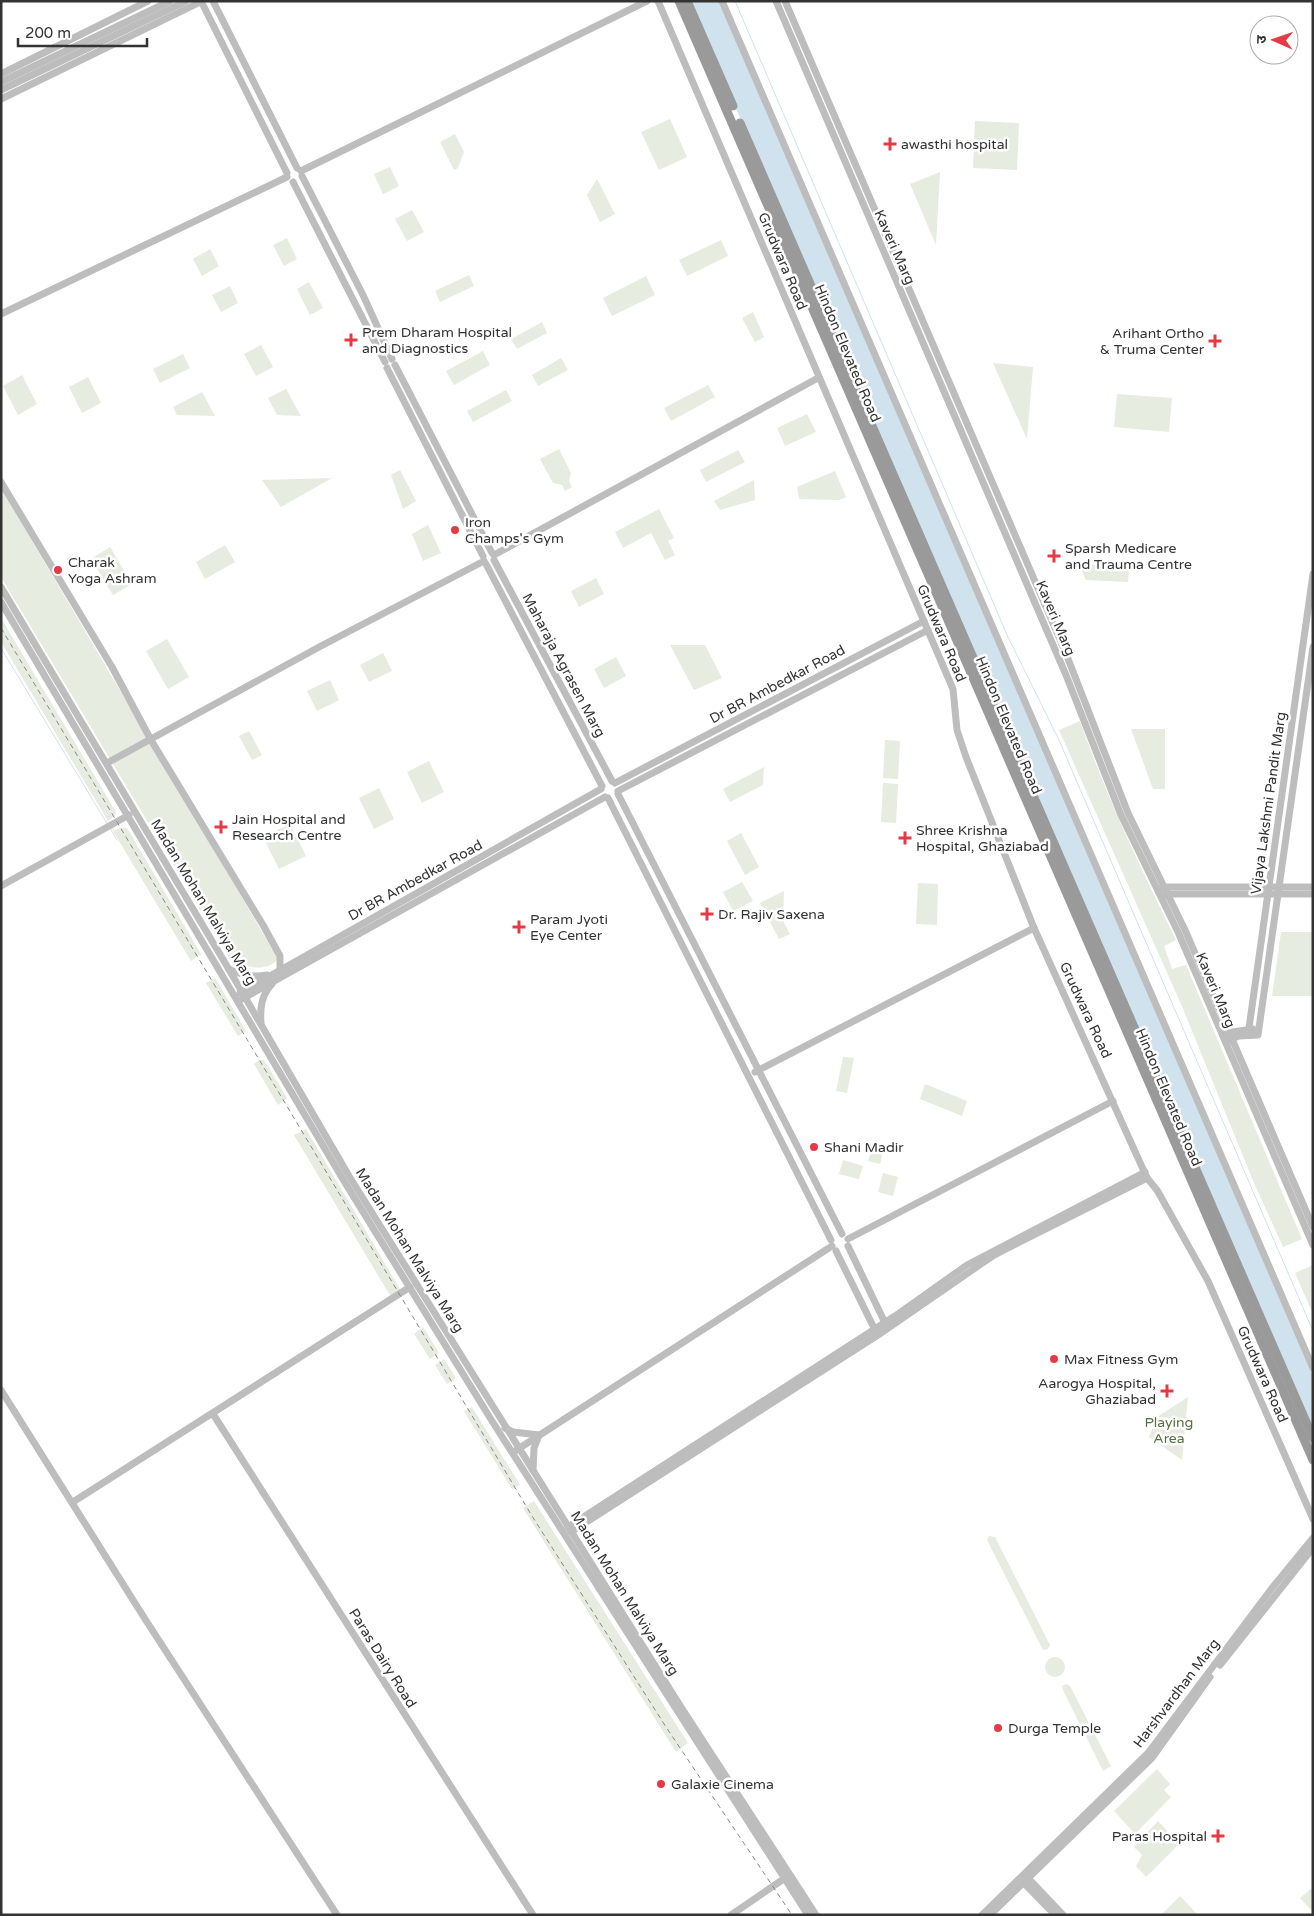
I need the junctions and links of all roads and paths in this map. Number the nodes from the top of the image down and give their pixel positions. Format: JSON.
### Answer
{"nodes":[{"id":1,"x":148,"y":1,"type":"edge"},
{"id":2,"x":170,"y":1,"type":"edge"},
{"id":3,"x":186,"y":1,"type":"edge"},
{"id":4,"x":201,"y":1,"type":"edge"},
{"id":5,"x":213,"y":1,"type":"edge"},
{"id":6,"x":646,"y":1,"type":"edge"},
{"id":7,"x":658,"y":1,"type":"edge"},
{"id":8,"x":679,"y":1,"type":"edge"},
{"id":9,"x":687,"y":1,"type":"edge"},
{"id":10,"x":722,"y":1,"type":"edge"},
{"id":11,"x":776,"y":1,"type":"edge"},
{"id":12,"x":785,"y":1,"type":"edge"},
{"id":13,"x":1,"y":74,"type":"edge"},
{"id":14,"x":1,"y":82,"type":"edge"},
{"id":15,"x":1,"y":90,"type":"edge"},
{"id":16,"x":1,"y":99,"type":"edge"},
{"id":17,"x":842,"y":131,"type":"junction"},
{"id":18,"x":833,"y":136,"type":"junction"},
{"id":19,"x":300,"y":172,"type":"junction"},
{"id":20,"x":289,"y":178,"type":"junction"},
{"id":21,"x":1,"y":314,"type":"edge"},
{"id":22,"x":394,"y":362,"type":"junction"},
{"id":23,"x":386,"y":365,"type":"junction"},
{"id":24,"x":818,"y":378,"type":"junction"},
{"id":25,"x":1,"y":482,"type":"edge"},
{"id":26,"x":493,"y":556,"type":"junction"},
{"id":27,"x":484,"y":560,"type":"junction"},
{"id":28,"x":1313,"y":574,"type":"edge"},
{"id":29,"x":1,"y":587,"type":"edge"},
{"id":30,"x":1,"y":602,"type":"edge"},
{"id":31,"x":924,"y":621,"type":"junction"},
{"id":32,"x":928,"y":630,"type":"junction"},
{"id":33,"x":1313,"y":647,"type":"edge"},
{"id":34,"x":152,"y":740,"type":"junction"},
{"id":35,"x":108,"y":763,"type":"junction"},
{"id":36,"x":614,"y":782,"type":"junction"},
{"id":37,"x":601,"y":788,"type":"junction"},
{"id":38,"x":618,"y":792,"type":"junction"},
{"id":39,"x":607,"y":798,"type":"junction"},
{"id":40,"x":129,"y":814,"type":"junction"},
{"id":41,"x":1,"y":886,"type":"edge"},
{"id":42,"x":1313,"y":888,"type":"edge"},
{"id":43,"x":1269,"y":891,"type":"junction"},
{"id":44,"x":1279,"y":891,"type":"junction"},
{"id":45,"x":1163,"y":892,"type":"junction"},
{"id":46,"x":1313,"y":894,"type":"edge"},
{"id":47,"x":1034,"y":928,"type":"junction"},
{"id":48,"x":229,"y":969,"type":"junction"},
{"id":49,"x":278,"y":974,"type":"junction"},
{"id":50,"x":240,"y":996,"type":"junction"},
{"id":51,"x":261,"y":1024,"type":"junction"},
{"id":52,"x":1249,"y":1032,"type":"junction"},
{"id":53,"x":1226,"y":1037,"type":"junction"},
{"id":54,"x":758,"y":1070,"type":"junction"},
{"id":55,"x":748,"y":1075,"type":"junction"},
{"id":56,"x":1113,"y":1101,"type":"junction"},
{"id":57,"x":1146,"y":1175,"type":"junction"},
{"id":58,"x":1289,"y":1182,"type":"junction"},
{"id":59,"x":1313,"y":1227,"type":"edge"},
{"id":60,"x":846,"y":1240,"type":"junction"},
{"id":61,"x":1313,"y":1245,"type":"edge"},
{"id":62,"x":833,"y":1246,"type":"junction"},
{"id":63,"x":410,"y":1287,"type":"junction"},
{"id":64,"x":886,"y":1325,"type":"junction"},
{"id":65,"x":876,"y":1332,"type":"junction"},
{"id":66,"x":1313,"y":1368,"type":"edge"},
{"id":67,"x":1,"y":1390,"type":"edge"},
{"id":68,"x":213,"y":1414,"type":"junction"},
{"id":69,"x":505,"y":1428,"type":"junction"},
{"id":70,"x":539,"y":1435,"type":"junction"},
{"id":71,"x":1313,"y":1438,"type":"edge"},
{"id":72,"x":515,"y":1450,"type":"junction"},
{"id":73,"x":1313,"y":1460,"type":"edge"},
{"id":74,"x":533,"y":1472,"type":"junction"},
{"id":75,"x":73,"y":1502,"type":"junction"},
{"id":76,"x":1313,"y":1519,"type":"edge"},
{"id":77,"x":570,"y":1530,"type":"junction"},
{"id":78,"x":1313,"y":1538,"type":"edge"},
{"id":79,"x":1313,"y":1548,"type":"edge"},
{"id":80,"x":1123,"y":1782,"type":"junction"},
{"id":81,"x":787,"y":1876,"type":"junction"},
{"id":82,"x":1024,"y":1878,"type":"junction"},
{"id":83,"x":337,"y":1915,"type":"edge"},
{"id":84,"x":533,"y":1915,"type":"edge"},
{"id":85,"x":730,"y":1915,"type":"edge"},
{"id":86,"x":808,"y":1915,"type":"edge"},
{"id":87,"x":816,"y":1915,"type":"edge"},
{"id":88,"x":982,"y":1915,"type":"edge"},
{"id":89,"x":990,"y":1915,"type":"edge"},
{"id":90,"x":1055,"y":1915,"type":"edge"},
{"id":91,"x":1063,"y":1915,"type":"edge"}],
"edges":[{"from":1,"to":13,"type":"street"},
{"from":2,"to":14,"type":"street"},
{"from":3,"to":15,"type":"street"},
{"from":4,"to":16,"type":"street"},
{"from":4,"to":20,"type":"street","name":"Maharaja Agrasen Marg"},
{"from":5,"to":19,"type":"street","name":"Maharaja Agrasen Marg"},
{"from":6,"to":19,"type":"street"},
{"from":7,"to":24,"type":"street","name":"Grudwara Road"},
{"from":8,"to":73,"type":"highway","name":"Hindon Elevated Road"},
{"from":9,"to":71,"type":"highway","name":"Hindon Elevated Road"},
{"from":10,"to":66,"type":"street"},
{"from":11,"to":18,"type":"street","name":"Kaveri Marg"},
{"from":12,"to":17,"type":"street","name":"Kaveri Marg"},
{"from":17,"to":18,"type":"street"},
{"from":17,"to":45,"type":"street","name":"Kaveri Marg"},
{"from":18,"to":45,"type":"street","name":"Kaveri Marg"},
{"from":19,"to":20,"type":"street"},
{"from":19,"to":20,"type":"street"},
{"from":19,"to":22,"type":"street","name":"Maharaja Agrasen Marg"},
{"from":20,"to":21,"type":"street"},
{"from":20,"to":23,"type":"street","name":"Maharaja Agrasen Marg"},
{"from":22,"to":23,"type":"street"},
{"from":22,"to":26,"type":"street","name":"Maharaja Agrasen Marg"},
{"from":23,"to":27,"type":"street","name":"Maharaja Agrasen Marg"},
{"from":24,"to":26,"type":"street"},
{"from":24,"to":31,"type":"street","name":"Grudwara Road"},
{"from":25,"to":34,"type":"street"},
{"from":26,"to":27,"type":"street"},
{"from":26,"to":27,"type":"street"},
{"from":26,"to":36,"type":"street","name":"Maharaja Agrasen Marg"},
{"from":27,"to":34,"type":"street"},
{"from":27,"to":37,"type":"street","name":"Maharaja Agrasen Marg"},
{"from":28,"to":43,"type":"street","name":"Vijaya Lakshmi Pandit Marg"},
{"from":29,"to":35,"type":"street","name":"Madan Mohan Malviya Marg"},
{"from":30,"to":40,"type":"street","name":"Madan Mohan Malviya Marg"},
{"from":31,"to":32,"type":"street","name":"Grudwara Road"},
{"from":31,"to":36,"type":"street","name":"Dr BR Ambedkar Road"},
{"from":32,"to":38,"type":"street","name":"Dr BR Ambedkar Road"},
{"from":32,"to":47,"type":"street","name":"Grudwara Road"},
{"from":33,"to":44,"type":"street","name":"Vijaya Lakshmi Pandit Marg"},
{"from":34,"to":35,"type":"street"},
{"from":34,"to":49,"type":"street"},
{"from":35,"to":48,"type":"street","name":"Madan Mohan Malviya Marg"},
{"from":36,"to":37,"type":"street"},
{"from":36,"to":38,"type":"street"},
{"from":37,"to":39,"type":"street"},
{"from":37,"to":49,"type":"street","name":"Dr BR Ambedkar Road"},
{"from":38,"to":39,"type":"street"},
{"from":38,"to":54,"type":"street"},
{"from":39,"to":49,"type":"street","name":"Dr BR Ambedkar Road"},
{"from":39,"to":55,"type":"street"},
{"from":40,"to":41,"type":"street"},
{"from":40,"to":50,"type":"street","name":"Madan Mohan Malviya Marg"},
{"from":42,"to":44,"type":"street"},
{"from":43,"to":44,"type":"street"},
{"from":43,"to":45,"type":"street"},
{"from":43,"to":52,"type":"street","name":"Vijaya Lakshmi Pandit Marg"},
{"from":44,"to":46,"type":"street"},
{"from":44,"to":52,"type":"street","name":"Vijaya Lakshmi Pandit Marg"},
{"from":45,"to":53,"type":"street","name":"Kaveri Marg"},
{"from":47,"to":54,"type":"street"},
{"from":47,"to":56,"type":"street","name":"Grudwara Road"},
{"from":48,"to":49,"type":"street"},
{"from":48,"to":50,"type":"street","name":"Madan Mohan Malviya Marg"},
{"from":49,"to":50,"type":"street","name":"Dr BR Ambedkar Road"},
{"from":49,"to":51,"type":"street"},
{"from":50,"to":51,"type":"street","name":"Madan Mohan Malviya Marg"},
{"from":50,"to":63,"type":"street","name":"Madan Mohan Malviya Marg"},
{"from":51,"to":69,"type":"street","name":"Madan Mohan Malviya Marg"},
{"from":52,"to":53,"type":"street"},
{"from":53,"to":58,"type":"street","name":"Kaveri Marg"},
{"from":54,"to":55,"type":"street"},
{"from":54,"to":60,"type":"street"},
{"from":55,"to":62,"type":"street"},
{"from":56,"to":57,"type":"street","name":"Grudwara Road"},
{"from":56,"to":60,"type":"street"},
{"from":57,"to":64,"type":"street"},
{"from":57,"to":76,"type":"street","name":"Grudwara Road"},
{"from":58,"to":59,"type":"street","name":"Kaveri Marg"},
{"from":58,"to":61,"type":"street","name":"Kaveri Marg"},
{"from":60,"to":62,"type":"street"},
{"from":60,"to":62,"type":"street"},
{"from":60,"to":64,"type":"street"},
{"from":62,"to":65,"type":"street"},
{"from":62,"to":70,"type":"street"},
{"from":63,"to":68,"type":"street"},
{"from":63,"to":72,"type":"street","name":"Madan Mohan Malviya Marg"},
{"from":64,"to":65,"type":"street"},
{"from":65,"to":77,"type":"street"},
{"from":67,"to":75,"type":"street"},
{"from":68,"to":75,"type":"street"},
{"from":68,"to":84,"type":"street","name":"Paras Dairy Road"},
{"from":69,"to":70,"type":"street"},
{"from":69,"to":72,"type":"street","name":"Madan Mohan Malviya Marg"},
{"from":70,"to":72,"type":"street"},
{"from":70,"to":74,"type":"street"},
{"from":72,"to":74,"type":"street","name":"Madan Mohan Malviya Marg"},
{"from":72,"to":81,"type":"street","name":"Madan Mohan Malviya Marg"},
{"from":74,"to":77,"type":"street","name":"Madan Mohan Malviya Marg"},
{"from":75,"to":83,"type":"street"},
{"from":77,"to":81,"type":"street","name":"Madan Mohan Malviya Marg"},
{"from":78,"to":80,"type":"street","name":"Harshvardhan Marg"},
{"from":79,"to":80,"type":"street","name":"Harshvardhan Marg"},
{"from":80,"to":82,"type":"street","name":"Harshvardhan Marg"},
{"from":81,"to":85,"type":"street"},
{"from":81,"to":86,"type":"street","name":"Madan Mohan Malviya Marg"},
{"from":81,"to":87,"type":"street","name":"Madan Mohan Malviya Marg"},
{"from":82,"to":88,"type":"street","name":"Harshvardhan Marg"},
{"from":82,"to":89,"type":"street","name":"Harshvardhan Marg"},
{"from":82,"to":90,"type":"street"},
{"from":82,"to":91,"type":"street"}]}
